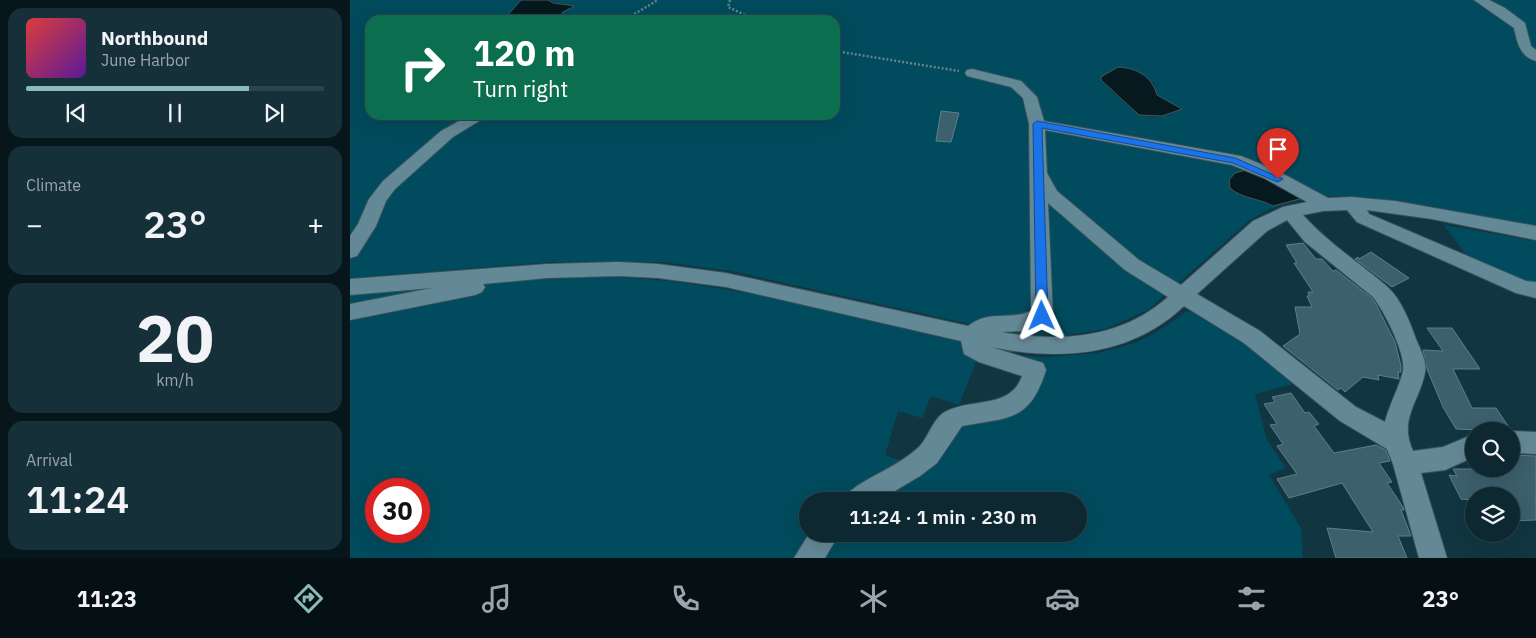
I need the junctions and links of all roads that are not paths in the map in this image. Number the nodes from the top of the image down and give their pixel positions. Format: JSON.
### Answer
{"nodes":[{"id":1,"x":1480,"y":0,"type":"edge"},
{"id":2,"x":1536,"y":57,"type":"edge"},
{"id":3,"x":972,"y":73,"type":"road end"},
{"id":4,"x":472,"y":120,"type":"edge"},
{"id":5,"x":1037,"y":124,"type":"junction"},
{"id":6,"x":1038,"y":173,"type":"junction"},
{"id":7,"x":1351,"y":203,"type":"junction"},
{"id":8,"x":1324,"y":204,"type":"junction"},
{"id":9,"x":1289,"y":211,"type":"junction"},
{"id":10,"x":1536,"y":233,"type":"edge"},
{"id":11,"x":350,"y":251,"type":"edge"},
{"id":12,"x":493,"y":276,"type":"junction"},
{"id":13,"x":350,"y":287,"type":"edge"},
{"id":14,"x":1536,"y":290,"type":"edge"},
{"id":15,"x":1183,"y":294,"type":"junction"},
{"id":16,"x":350,"y":312,"type":"edge"},
{"id":17,"x":971,"y":335,"type":"junction"},
{"id":18,"x":1520,"y":442,"type":"edge"},
{"id":19,"x":1536,"y":443,"type":"edge"},
{"id":20,"x":1465,"y":449,"type":"edge"},
{"id":21,"x":1401,"y":453,"type":"junction"},
{"id":22,"x":872,"y":492,"type":"edge"},
{"id":23,"x":819,"y":542,"type":"edge"},
{"id":24,"x":808,"y":558,"type":"edge"},
{"id":25,"x":1433,"y":558,"type":"edge"}],
"edges":[{"from":1,"to":2,"type":"street"},
{"from":3,"to":5,"type":"street"},
{"from":4,"to":11,"type":"street"},
{"from":5,"to":6,"type":"street"},
{"from":5,"to":8,"type":"street"},
{"from":6,"to":15,"type":"street"},
{"from":6,"to":17,"type":"street"},
{"from":7,"to":8,"type":"street"},
{"from":7,"to":10,"type":"street"},
{"from":7,"to":14,"type":"street"},
{"from":8,"to":9,"type":"street"},
{"from":9,"to":15,"type":"street"},
{"from":9,"to":21,"type":"street"},
{"from":12,"to":13,"type":"street"},
{"from":12,"to":16,"type":"street"},
{"from":12,"to":17,"type":"street"},
{"from":15,"to":17,"type":"street"},
{"from":15,"to":21,"type":"street"},
{"from":17,"to":22,"type":"street"},
{"from":18,"to":19,"type":"street"},
{"from":20,"to":21,"type":"street"},
{"from":21,"to":25,"type":"street"},
{"from":23,"to":24,"type":"street"}]}
